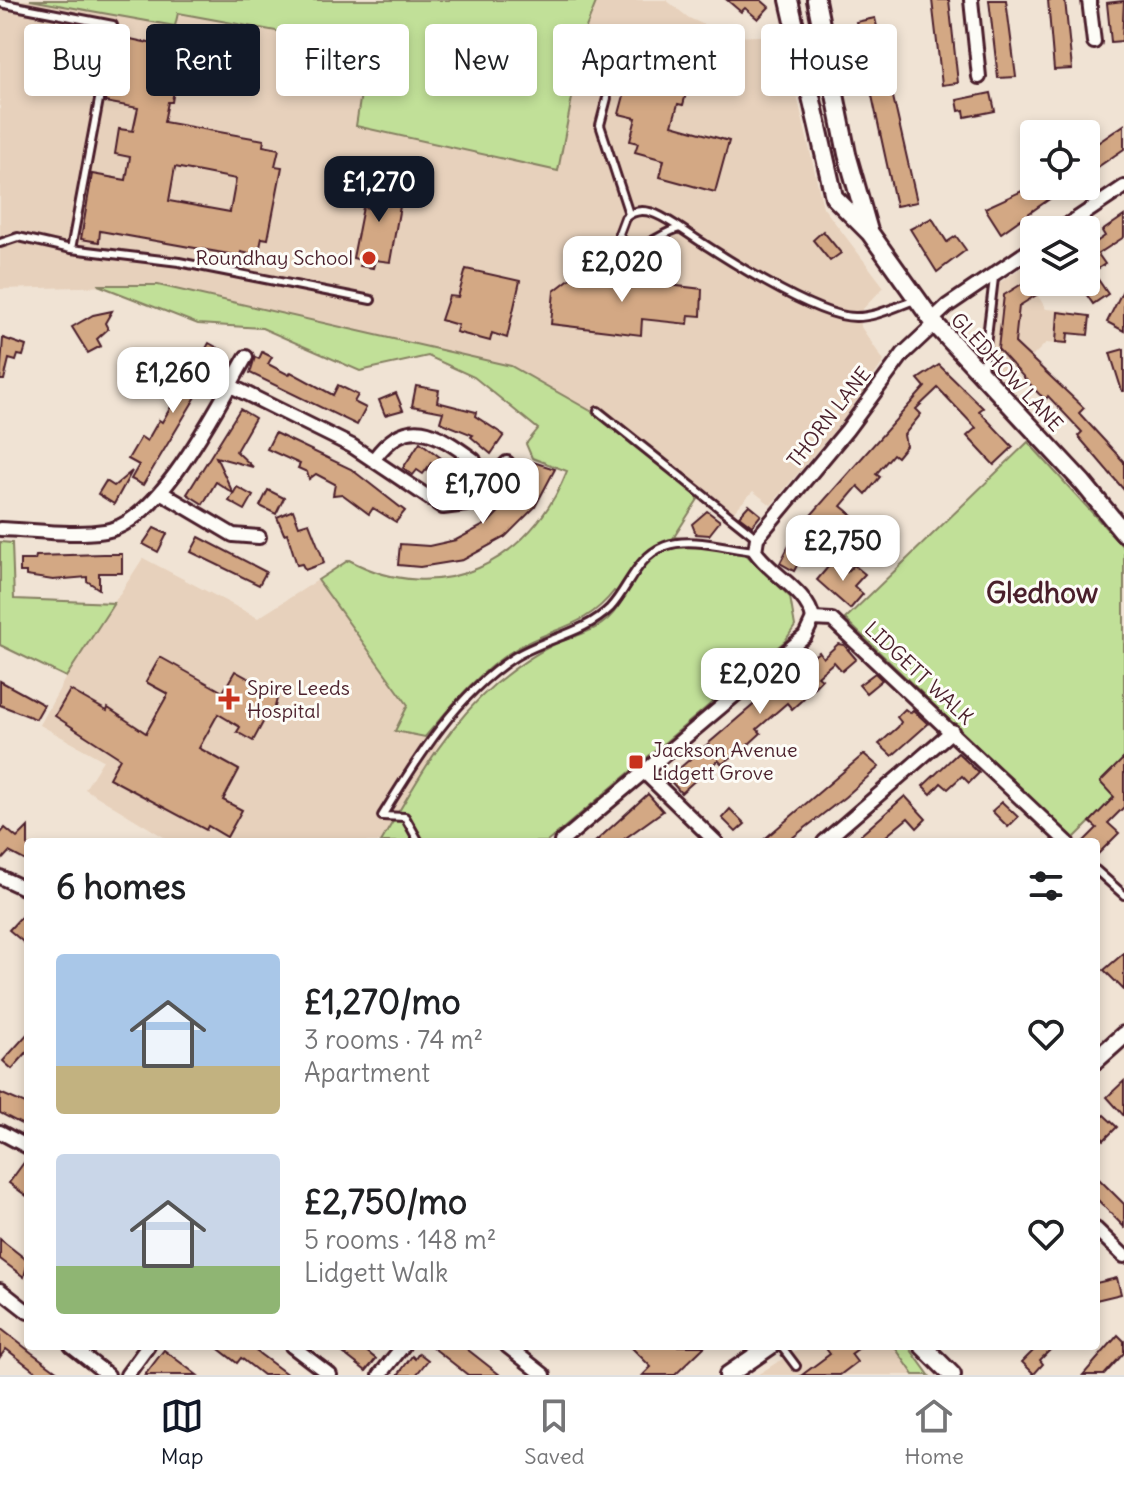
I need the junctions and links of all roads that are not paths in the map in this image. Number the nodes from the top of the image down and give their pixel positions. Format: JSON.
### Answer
{"nodes":[{"id":1,"x":789,"y":0,"type":"edge"},
{"id":2,"x":816,"y":0,"type":"edge"},
{"id":3,"x":971,"y":0,"type":"edge"},
{"id":4,"x":1089,"y":0,"type":"edge"},
{"id":5,"x":0,"y":3,"type":"edge"},
{"id":6,"x":796,"y":24,"type":"edge"},
{"id":7,"x":822,"y":24,"type":"edge"},
{"id":8,"x":1094,"y":42,"type":"dead end"},
{"id":9,"x":979,"y":77,"type":"dead end"},
{"id":10,"x":812,"y":96,"type":"edge"},
{"id":11,"x":836,"y":96,"type":"edge"},
{"id":12,"x":607,"y":98,"type":"dead end"},
{"id":13,"x":1124,"y":187,"type":"edge"},
{"id":14,"x":629,"y":214,"type":"junction"},
{"id":15,"x":1081,"y":216,"type":"edge"},
{"id":16,"x":680,"y":228,"type":"junction"},
{"id":17,"x":870,"y":233,"type":"junction"},
{"id":18,"x":0,"y":243,"type":"edge"},
{"id":19,"x":71,"y":249,"type":"junction"},
{"id":20,"x":1020,"y":256,"type":"edge"},
{"id":21,"x":994,"y":274,"type":"junction"},
{"id":22,"x":371,"y":300,"type":"dead end"},
{"id":23,"x":916,"y":300,"type":"junction"},
{"id":24,"x":933,"y":322,"type":"junction"},
{"id":25,"x":246,"y":357,"type":"dead end"},
{"id":26,"x":982,"y":374,"type":"junction"},
{"id":27,"x":229,"y":385,"type":"junction"},
{"id":28,"x":598,"y":411,"type":"dead end"},
{"id":29,"x":374,"y":459,"type":"junction"},
{"id":30,"x":474,"y":460,"type":"dead end"},
{"id":31,"x":507,"y":463,"type":"dead end"},
{"id":32,"x":162,"y":493,"type":"junction"},
{"id":33,"x":0,"y":529,"type":"edge"},
{"id":34,"x":1124,"y":533,"type":"edge"},
{"id":35,"x":259,"y":537,"type":"dead end"},
{"id":36,"x":756,"y":544,"type":"junction"},
{"id":37,"x":813,"y":619,"type":"junction"},
{"id":38,"x":952,"y":731,"type":"junction"},
{"id":39,"x":644,"y":772,"type":"junction"},
{"id":40,"x":417,"y":838,"type":"edge"},
{"id":41,"x":566,"y":838,"type":"edge"},
{"id":42,"x":712,"y":838,"type":"edge"},
{"id":43,"x":829,"y":838,"type":"edge"},
{"id":44,"x":1063,"y":838,"type":"edge"},
{"id":45,"x":1100,"y":874,"type":"edge"},
{"id":46,"x":0,"y":877,"type":"edge"},
{"id":47,"x":24,"y":888,"type":"edge"},
{"id":48,"x":1124,"y":895,"type":"edge"},
{"id":49,"x":1124,"y":1035,"type":"edge"},
{"id":50,"x":1100,"y":1056,"type":"edge"},
{"id":51,"x":0,"y":1132,"type":"edge"},
{"id":52,"x":24,"y":1145,"type":"edge"},
{"id":53,"x":1100,"y":1233,"type":"edge"},
{"id":54,"x":1106,"y":1239,"type":"junction"},
{"id":55,"x":1100,"y":1246,"type":"edge"},
{"id":56,"x":1124,"y":1256,"type":"edge"},
{"id":57,"x":0,"y":1290,"type":"edge"},
{"id":58,"x":24,"y":1309,"type":"edge"},
{"id":59,"x":76,"y":1350,"type":"edge"},
{"id":60,"x":145,"y":1350,"type":"edge"},
{"id":61,"x":297,"y":1350,"type":"edge"},
{"id":62,"x":400,"y":1350,"type":"edge"},
{"id":63,"x":512,"y":1350,"type":"edge"},
{"id":64,"x":764,"y":1350,"type":"edge"},
{"id":65,"x":784,"y":1350,"type":"edge"},
{"id":66,"x":927,"y":1350,"type":"edge"},
{"id":67,"x":796,"y":1366,"type":"dead end"},
{"id":68,"x":108,"y":1375,"type":"edge"},
{"id":69,"x":127,"y":1375,"type":"edge"},
{"id":70,"x":330,"y":1375,"type":"edge"},
{"id":71,"x":380,"y":1375,"type":"edge"},
{"id":72,"x":544,"y":1375,"type":"edge"},
{"id":73,"x":728,"y":1375,"type":"edge"},
{"id":74,"x":952,"y":1375,"type":"edge"}],
"edges":[{"from":1,"to":6,"type":"street","name":"GLEDHOW LANE"},
{"from":2,"to":7,"type":"street","name":"GLEDHOW LANE"},
{"from":3,"to":9,"type":"street"},
{"from":4,"to":8,"type":"street"},
{"from":5,"to":19,"type":"lane"},
{"from":10,"to":17,"type":"street","name":"GLEDHOW LANE"},
{"from":11,"to":17,"type":"street","name":"GLEDHOW LANE"},
{"from":12,"to":14,"type":"lane"},
{"from":13,"to":15,"type":"street"},
{"from":14,"to":16,"type":"lane"},
{"from":14,"to":16,"type":"lane"},
{"from":16,"to":23,"type":"lane"},
{"from":17,"to":23,"type":"street","name":"GLEDHOW LANE"},
{"from":18,"to":19,"type":"lane"},
{"from":19,"to":22,"type":"lane"},
{"from":20,"to":21,"type":"street","name":"THORN LANE"},
{"from":21,"to":24,"type":"street","name":"THORN LANE"},
{"from":21,"to":26,"type":"lane"},
{"from":23,"to":24,"type":"street","name":"GLEDHOW LANE"},
{"from":24,"to":26,"type":"street","name":"GLEDHOW LANE"},
{"from":24,"to":36,"type":"street","name":"THORN LANE"},
{"from":25,"to":27,"type":"street"},
{"from":26,"to":34,"type":"street","name":"GLEDHOW LANE"},
{"from":27,"to":29,"type":"street"},
{"from":27,"to":32,"type":"street"},
{"from":28,"to":36,"type":"lane"},
{"from":29,"to":30,"type":"street"},
{"from":29,"to":31,"type":"street"},
{"from":32,"to":33,"type":"street"},
{"from":32,"to":35,"type":"street"},
{"from":36,"to":37,"type":"street"},
{"from":36,"to":40,"type":"lane"},
{"from":37,"to":38,"type":"street","name":"LIDGETT WALK"},
{"from":37,"to":39,"type":"street"},
{"from":38,"to":43,"type":"street"},
{"from":38,"to":44,"type":"street","name":"LIDGETT WALK"},
{"from":39,"to":41,"type":"street"},
{"from":39,"to":42,"type":"street"},
{"from":45,"to":48,"type":"lane"},
{"from":46,"to":47,"type":"street"},
{"from":49,"to":50,"type":"street"},
{"from":51,"to":52,"type":"street"},
{"from":53,"to":54,"type":"street"},
{"from":54,"to":55,"type":"street"},
{"from":54,"to":56,"type":"street"},
{"from":57,"to":58,"type":"street"},
{"from":59,"to":68,"type":"street"},
{"from":60,"to":69,"type":"street"},
{"from":61,"to":70,"type":"street"},
{"from":62,"to":71,"type":"street"},
{"from":63,"to":72,"type":"street"},
{"from":64,"to":73,"type":"street"},
{"from":65,"to":67,"type":"lane"},
{"from":66,"to":74,"type":"street"}]}
